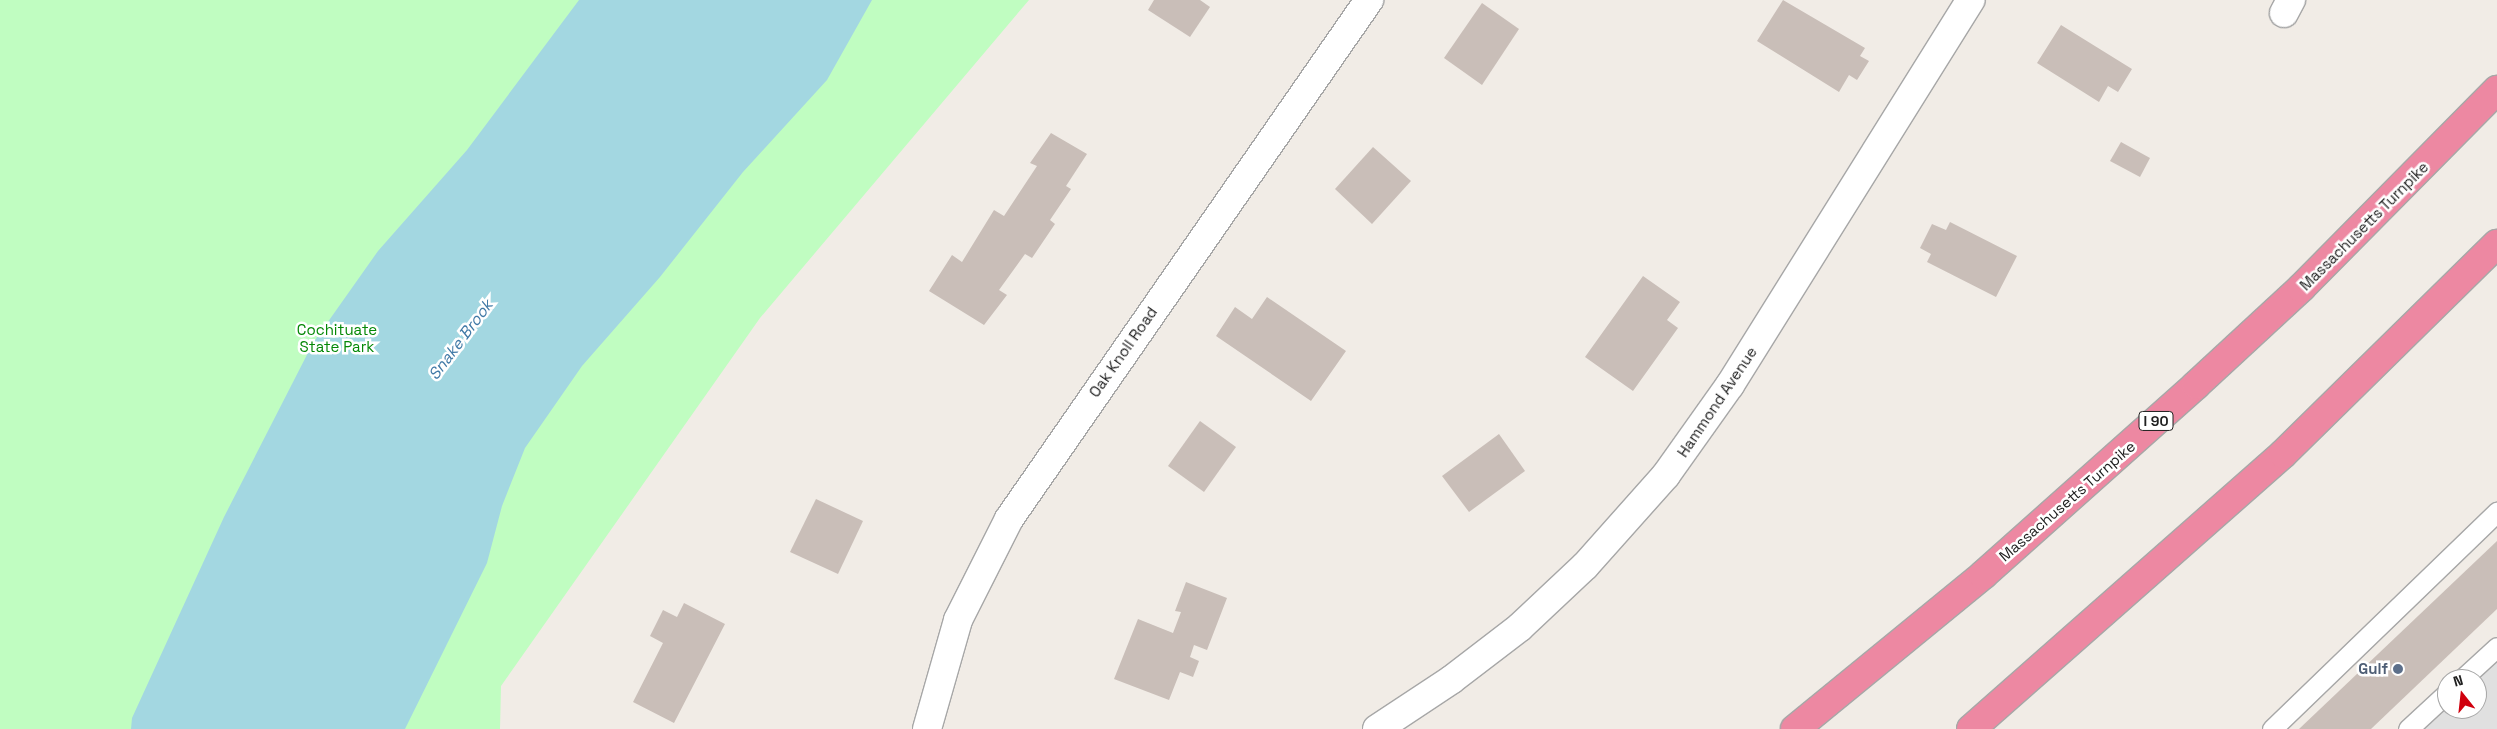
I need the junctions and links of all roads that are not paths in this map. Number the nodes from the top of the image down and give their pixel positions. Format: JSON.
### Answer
{"nodes":[{"id":1,"x":1370,"y":0,"type":"edge"},
{"id":2,"x":1971,"y":0,"type":"edge"},
{"id":3,"x":2497,"y":90,"type":"edge"},
{"id":4,"x":2497,"y":244,"type":"edge"},
{"id":5,"x":2497,"y":512,"type":"edge"},
{"id":6,"x":2497,"y":647,"type":"edge"},
{"id":7,"x":2473,"y":669,"type":"edge"},
{"id":8,"x":2437,"y":702,"type":"edge"},
{"id":9,"x":927,"y":729,"type":"edge"},
{"id":10,"x":1377,"y":729,"type":"edge"},
{"id":11,"x":1795,"y":729,"type":"edge"},
{"id":12,"x":1971,"y":729,"type":"edge"},
{"id":13,"x":2272,"y":729,"type":"edge"},
{"id":14,"x":2408,"y":729,"type":"edge"}],
"edges":[{"from":1,"to":9,"type":"street","name":"Oak Knoll Road"},
{"from":2,"to":10,"type":"street","name":"Hammond Avenue"},
{"from":3,"to":11,"type":"highway","name":"Massachusetts Turnpike","number":"I 90"},
{"from":4,"to":12,"type":"highway"},
{"from":5,"to":13,"type":"lane"},
{"from":6,"to":7,"type":"lane"},
{"from":8,"to":14,"type":"lane"}]}
